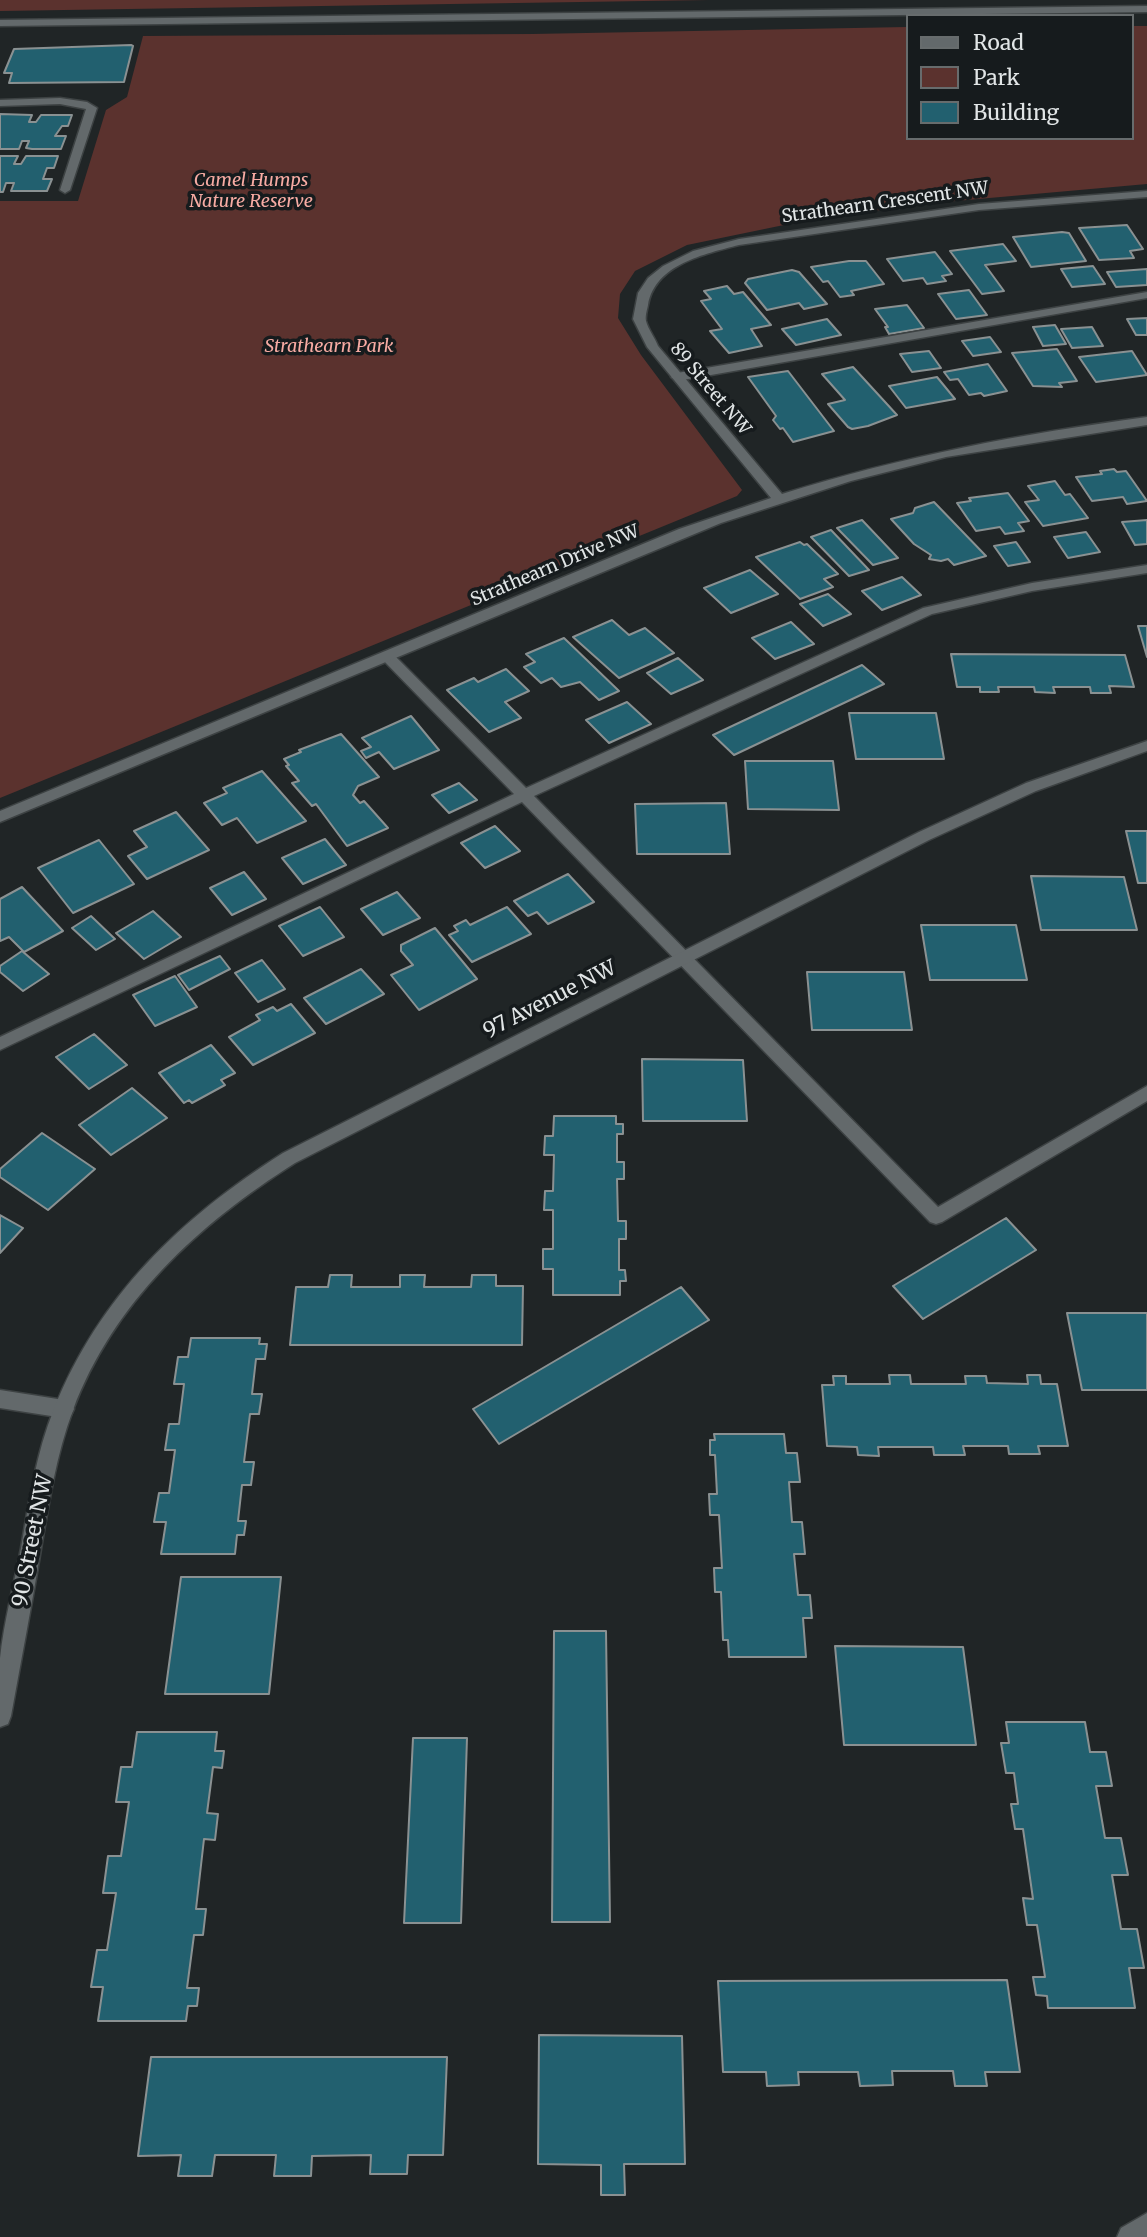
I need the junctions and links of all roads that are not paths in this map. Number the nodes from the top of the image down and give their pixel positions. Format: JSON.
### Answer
{"nodes":[{"id":1,"x":1147,"y":9,"type":"edge"},
{"id":2,"x":0,"y":23,"type":"edge"},
{"id":3,"x":0,"y":103,"type":"edge"},
{"id":4,"x":65,"y":190,"type":"dead end"},
{"id":5,"x":1147,"y":194,"type":"edge"},
{"id":6,"x":644,"y":293,"type":"joint"},
{"id":7,"x":1147,"y":295,"type":"edge"},
{"id":8,"x":677,"y":377,"type":"junction"},
{"id":9,"x":1147,"y":421,"type":"edge"},
{"id":10,"x":778,"y":498,"type":"junction"},
{"id":11,"x":1147,"y":569,"type":"edge"},
{"id":12,"x":388,"y":657,"type":"junction"},
{"id":13,"x":1147,"y":746,"type":"edge"},
{"id":14,"x":524,"y":795,"type":"junction"},
{"id":15,"x":0,"y":817,"type":"edge"},
{"id":16,"x":684,"y":957,"type":"junction"},
{"id":17,"x":0,"y":1044,"type":"edge"},
{"id":18,"x":1147,"y":1093,"type":"edge"},
{"id":19,"x":0,"y":1399,"type":"edge"},
{"id":20,"x":64,"y":1409,"type":"junction"},
{"id":21,"x":0,"y":1716,"type":"edge"},
{"id":22,"x":1147,"y":2226,"type":"edge"},
{"id":23,"x":1130,"y":2237,"type":"edge"}],
"edges":[{"from":1,"to":2,"type":"street"},
{"from":3,"to":4,"type":"street"},
{"from":5,"to":6,"type":"street","name":"Strathearn Crescent NW"},
{"from":6,"to":8,"type":"street","name":"89 Street NW"},
{"from":7,"to":8,"type":"street"},
{"from":8,"to":10,"type":"street","name":"89 Street NW"},
{"from":9,"to":10,"type":"street","name":"Strathearn Drive NW"},
{"from":10,"to":12,"type":"street","name":"Strathearn Drive NW"},
{"from":11,"to":14,"type":"street"},
{"from":12,"to":14,"type":"street"},
{"from":12,"to":15,"type":"street","name":"Strathearn Drive NW"},
{"from":13,"to":16,"type":"street","name":"97 Avenue NW"},
{"from":14,"to":16,"type":"street"},
{"from":14,"to":17,"type":"street"},
{"from":16,"to":18,"type":"street"},
{"from":16,"to":20,"type":"street","name":"97 Avenue NW"},
{"from":19,"to":20,"type":"street"},
{"from":20,"to":21,"type":"street","name":"90 Street NW"},
{"from":22,"to":23,"type":"street"}]}
